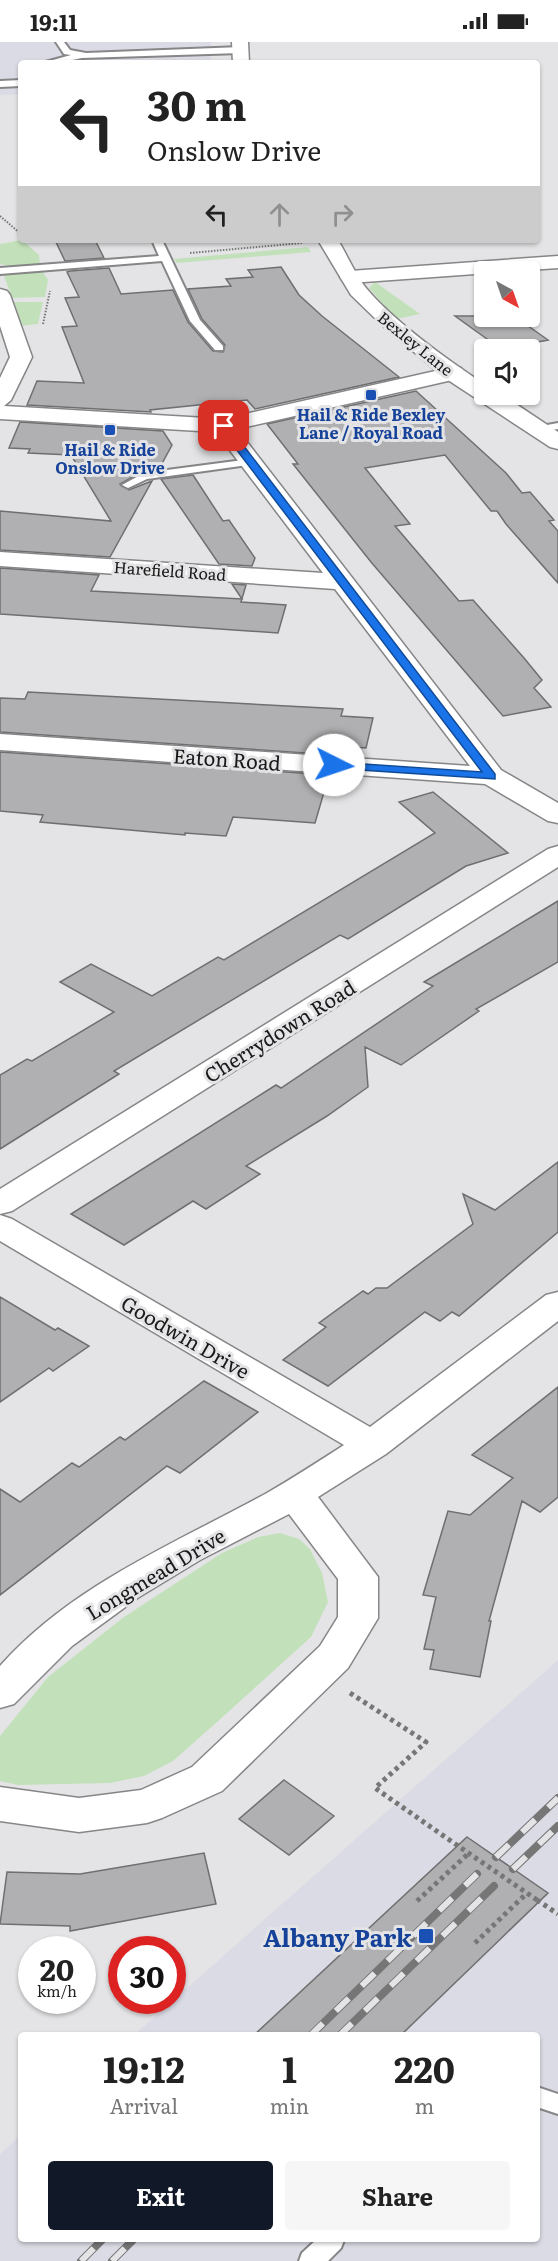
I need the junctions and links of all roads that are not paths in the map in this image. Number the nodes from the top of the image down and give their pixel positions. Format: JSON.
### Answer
{"nodes":[{"id":1,"x":60,"y":42,"type":"edge"},
{"id":2,"x":241,"y":52,"type":"edge"},
{"id":3,"x":86,"y":56,"type":"junction"},
{"id":4,"x":63,"y":60,"type":"edge"},
{"id":5,"x":18,"y":83,"type":"edge"},
{"id":6,"x":0,"y":84,"type":"edge"},
{"id":7,"x":158,"y":243,"type":"edge"},
{"id":8,"x":329,"y":243,"type":"edge"},
{"id":9,"x":166,"y":258,"type":"junction"},
{"id":10,"x":558,"y":262,"type":"edge"},
{"id":11,"x":0,"y":271,"type":"edge"},
{"id":12,"x":350,"y":277,"type":"junction"},
{"id":13,"x":0,"y":296,"type":"edge"},
{"id":14,"x":219,"y":348,"type":"dead end"},
{"id":15,"x":453,"y":373,"type":"junction"},
{"id":16,"x":0,"y":400,"type":"edge"},
{"id":17,"x":0,"y":412,"type":"edge"},
{"id":18,"x":224,"y":426,"type":"junction"},
{"id":19,"x":549,"y":428,"type":"edge"},
{"id":20,"x":558,"y":442,"type":"edge"},
{"id":21,"x":251,"y":462,"type":"junction"},
{"id":22,"x":128,"y":485,"type":"dead end"},
{"id":23,"x":0,"y":559,"type":"edge"},
{"id":24,"x":341,"y":582,"type":"junction"},
{"id":25,"x":0,"y":741,"type":"edge"},
{"id":26,"x":491,"y":776,"type":"junction"},
{"id":27,"x":558,"y":815,"type":"edge"},
{"id":28,"x":558,"y":855,"type":"edge"},
{"id":29,"x":0,"y":1204,"type":"edge"},
{"id":30,"x":0,"y":1226,"type":"edge"},
{"id":31,"x":558,"y":1303,"type":"edge"},
{"id":32,"x":373,"y":1445,"type":"junction"},
{"id":33,"x":295,"y":1494,"type":"junction"},
{"id":34,"x":0,"y":1693,"type":"edge"},
{"id":35,"x":0,"y":1804,"type":"edge"},
{"id":36,"x":540,"y":2098,"type":"edge"},
{"id":37,"x":558,"y":2104,"type":"edge"},
{"id":38,"x":330,"y":2242,"type":"edge"},
{"id":39,"x":311,"y":2261,"type":"edge"}],
"edges":[{"from":1,"to":3,"type":"lane"},
{"from":2,"to":3,"type":"lane"},
{"from":3,"to":4,"type":"lane"},
{"from":5,"to":6,"type":"lane"},
{"from":7,"to":9,"type":"lane"},
{"from":8,"to":12,"type":"street","name":"Bexley Lane"},
{"from":9,"to":11,"type":"lane"},
{"from":9,"to":14,"type":"lane"},
{"from":10,"to":12,"type":"street"},
{"from":12,"to":15,"type":"street","name":"Bexley Lane"},
{"from":13,"to":16,"type":"street"},
{"from":15,"to":18,"type":"street"},
{"from":15,"to":19,"type":"street","name":"Bexley Lane"},
{"from":17,"to":18,"type":"street"},
{"from":18,"to":21,"type":"street"},
{"from":19,"to":20,"type":"street","name":"Bexley Lane"},
{"from":21,"to":22,"type":"lane"},
{"from":21,"to":24,"type":"street"},
{"from":23,"to":24,"type":"street","name":"Harefield Road"},
{"from":24,"to":26,"type":"street"},
{"from":25,"to":26,"type":"street","name":"Eaton Road"},
{"from":26,"to":27,"type":"street"},
{"from":28,"to":29,"type":"street","name":"Cherrydown Road"},
{"from":30,"to":32,"type":"street","name":"Goodwin Drive"},
{"from":31,"to":32,"type":"street","name":"Longmead Drive"},
{"from":32,"to":33,"type":"street","name":"Longmead Drive"},
{"from":33,"to":34,"type":"street","name":"Longmead Drive"},
{"from":33,"to":35,"type":"street"},
{"from":36,"to":37,"type":"lane"},
{"from":38,"to":39,"type":"lane"}]}
